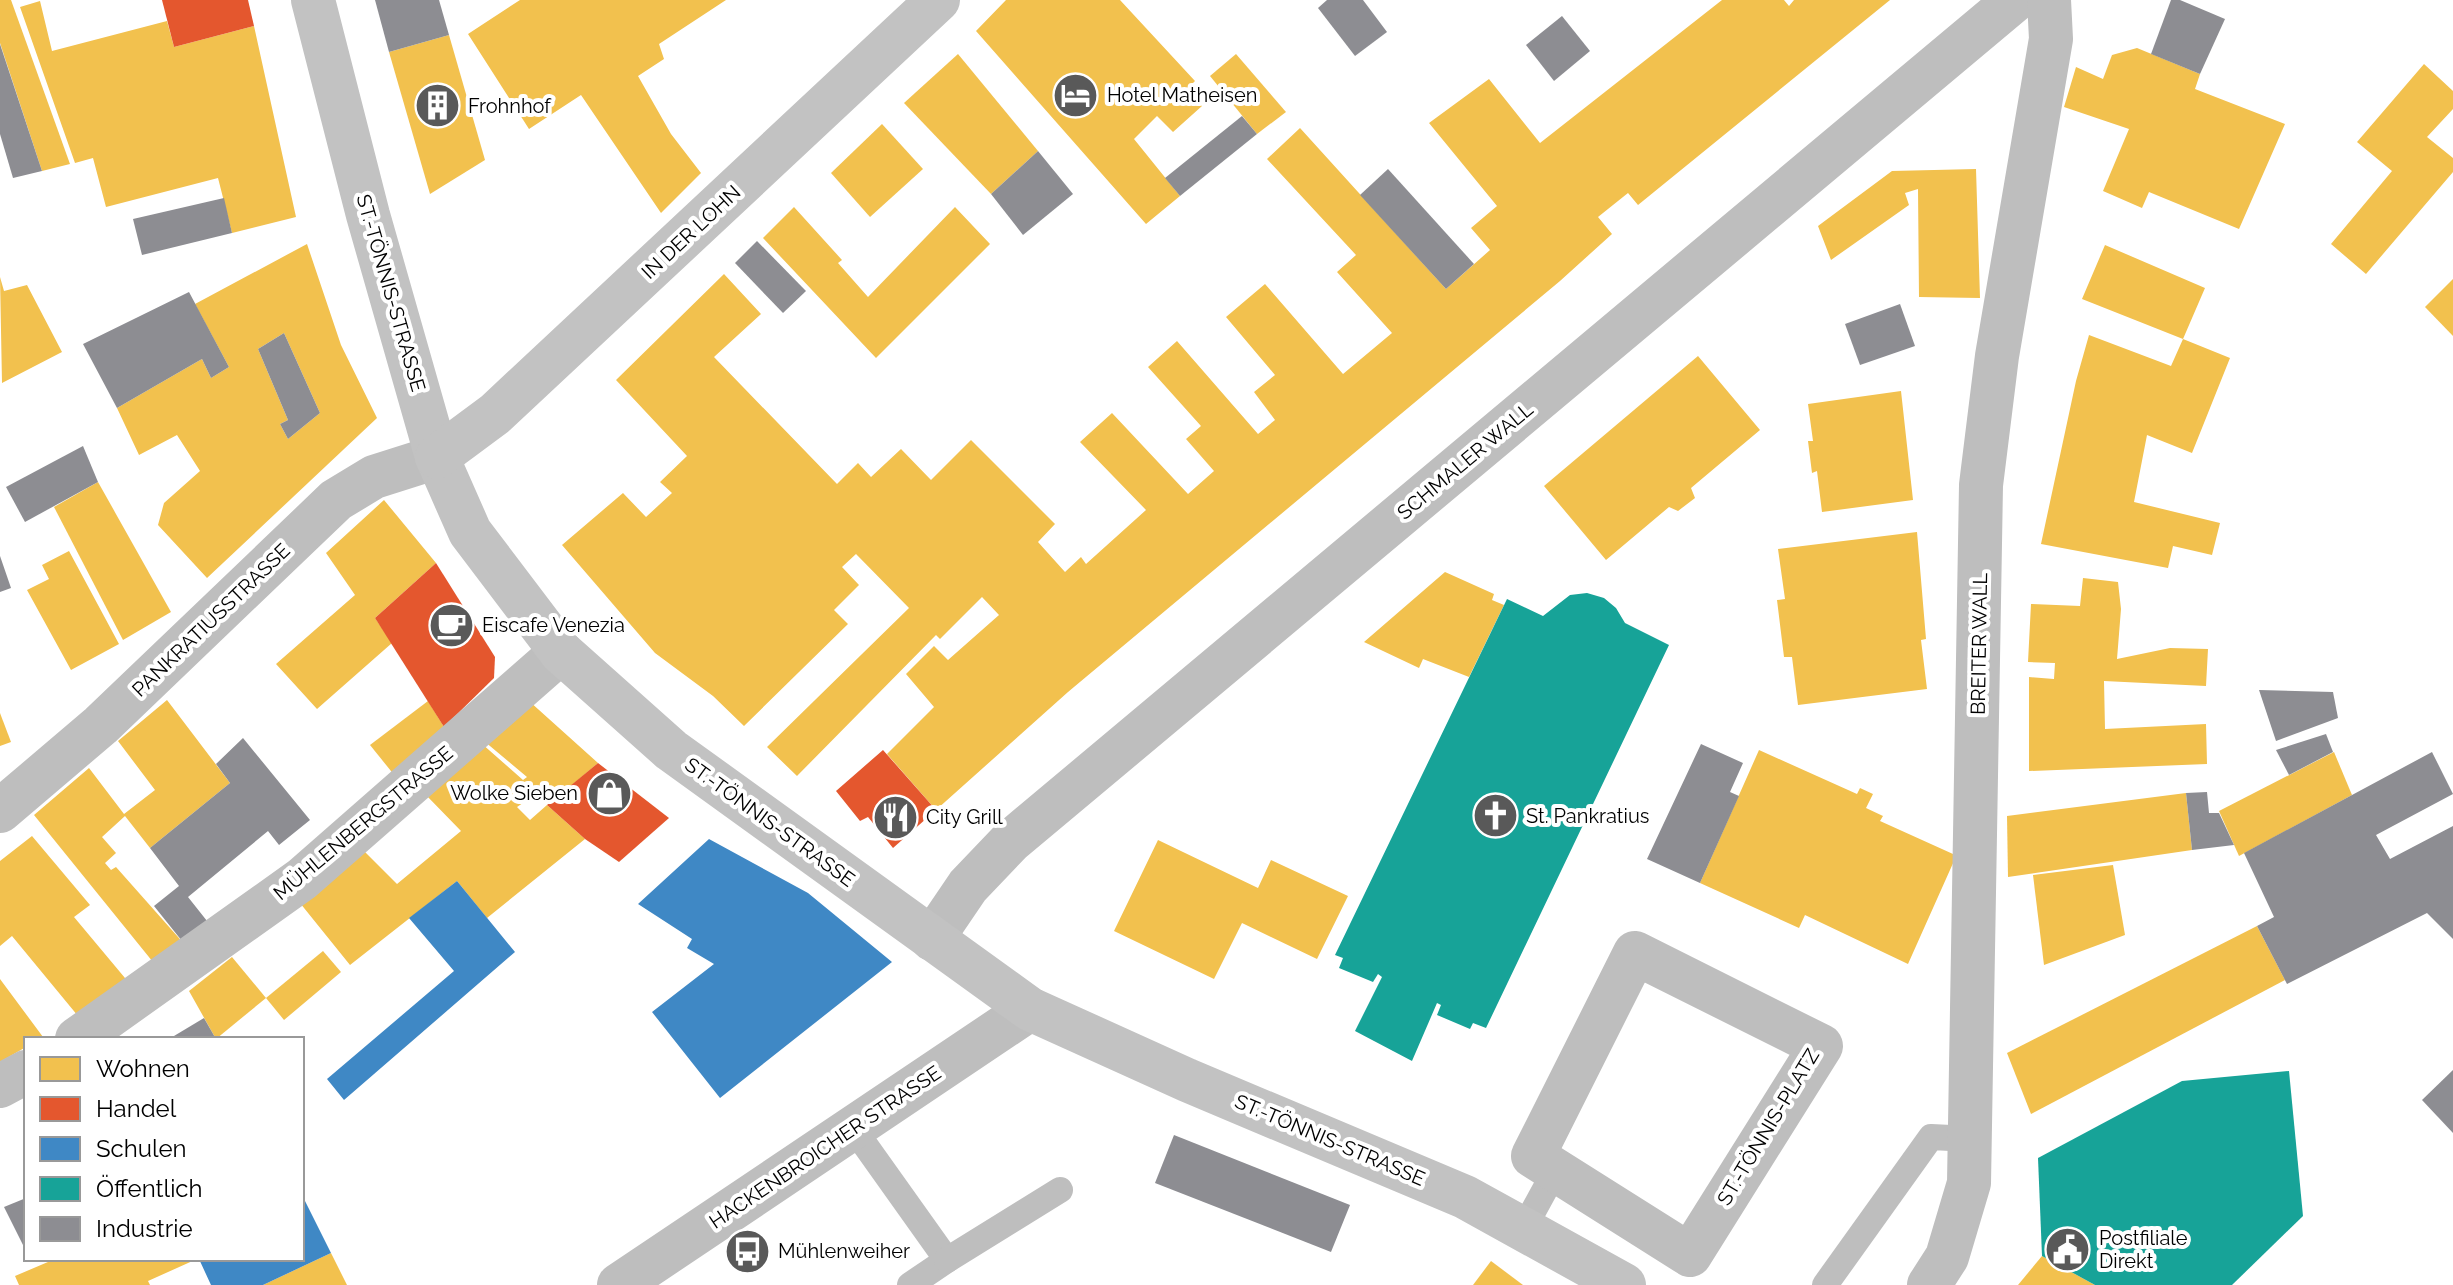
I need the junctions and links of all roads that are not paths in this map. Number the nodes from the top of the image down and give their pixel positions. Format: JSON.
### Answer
{"nodes":[{"id":1,"x":313,"y":0,"type":"edge"},
{"id":2,"x":938,"y":0,"type":"edge"},
{"id":3,"x":2015,"y":0,"type":"edge"},
{"id":4,"x":2049,"y":0,"type":"edge"},
{"id":5,"x":437,"y":457,"type":"junction"},
{"id":6,"x":561,"y":652,"type":"junction"},
{"id":7,"x":0,"y":811,"type":"edge"},
{"id":8,"x":932,"y":939,"type":"junction"},
{"id":9,"x":1030,"y":1009,"type":"junction"},
{"id":10,"x":80,"y":1037,"type":"edge"},
{"id":11,"x":24,"y":1073,"type":"edge"},
{"id":12,"x":0,"y":1086,"type":"edge"},
{"id":13,"x":853,"y":1128,"type":"junction"},
{"id":14,"x":1971,"y":1139,"type":"junction"},
{"id":15,"x":1555,"y":1171,"type":"junction"},
{"id":16,"x":1060,"y":1190,"type":"dead end"},
{"id":17,"x":1524,"y":1228,"type":"junction"},
{"id":18,"x":947,"y":1260,"type":"junction"},
{"id":19,"x":619,"y":1285,"type":"edge"},
{"id":20,"x":910,"y":1285,"type":"edge"},
{"id":21,"x":1624,"y":1285,"type":"edge"},
{"id":22,"x":1825,"y":1285,"type":"edge"},
{"id":23,"x":1929,"y":1285,"type":"edge"}],
"edges":[{"from":1,"to":5,"type":"main road","name":"ST.-TÖNNIS-STRASSE"},
{"from":2,"to":5,"type":"main road","name":"IN DER LOHN"},
{"from":3,"to":8,"type":"street","name":"SCHMALER WALL"},
{"from":4,"to":14,"type":"street","name":"BREITER WALL"},
{"from":5,"to":6,"type":"main road","name":"ST.-TÖNNIS-STRASSE"},
{"from":5,"to":7,"type":"street","name":"PANKRATIUSSTRASSE"},
{"from":6,"to":8,"type":"main road","name":"ST.-TÖNNIS-STRASSE"},
{"from":6,"to":10,"type":"street","name":"MÜHLENBERGSTRASSE"},
{"from":8,"to":9,"type":"main road","name":"ST.-TÖNNIS-STRASSE"},
{"from":9,"to":13,"type":"street","name":"HACKENBROICHER STRASSE"},
{"from":9,"to":17,"type":"main road","name":"ST.-TÖNNIS-STRASSE"},
{"from":11,"to":12,"type":"street"},
{"from":13,"to":18,"type":"lane"},
{"from":13,"to":19,"type":"street","name":"HACKENBROICHER STRASSE"},
{"from":14,"to":22,"type":"lane"},
{"from":14,"to":23,"type":"street","name":"BREITER WALL"},
{"from":15,"to":15,"type":"street","name":"ST.-TÖNNIS-PLATZ"},
{"from":15,"to":17,"type":"lane"},
{"from":16,"to":18,"type":"lane"},
{"from":17,"to":21,"type":"main road","name":"ST.-TÖNNIS-STRASSE"},
{"from":18,"to":20,"type":"lane"}]}
